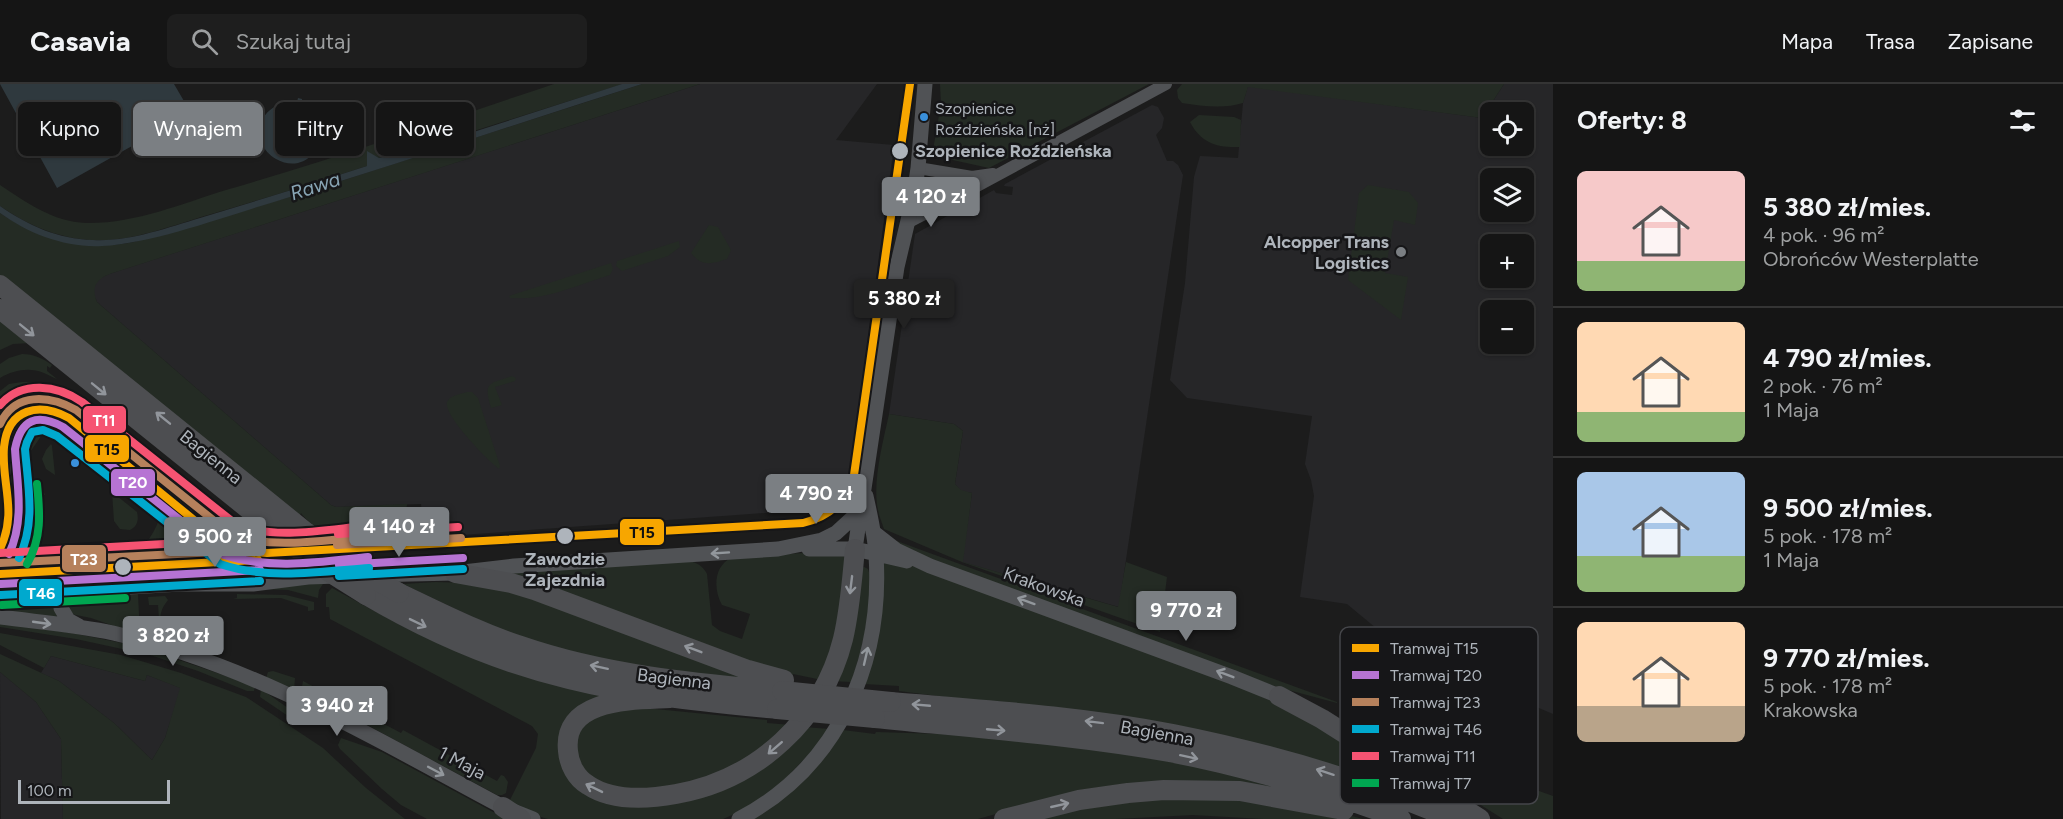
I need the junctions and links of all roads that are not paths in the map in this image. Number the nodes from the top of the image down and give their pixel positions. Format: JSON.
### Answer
{"nodes":[{"id":1,"x":925,"y":84,"type":"edge"},
{"id":2,"x":1166,"y":84,"type":"edge"},
{"id":3,"x":918,"y":168,"type":"junction"},
{"id":4,"x":1000,"y":173,"type":"junction"},
{"id":5,"x":914,"y":195,"type":"junction"},
{"id":6,"x":940,"y":206,"type":"junction"},
{"id":7,"x":907,"y":223,"type":"junction"},
{"id":8,"x":0,"y":285,"type":"edge"},
{"id":9,"x":0,"y":309,"type":"edge"},
{"id":10,"x":865,"y":487,"type":"junction"},
{"id":11,"x":860,"y":511,"type":"junction"},
{"id":12,"x":873,"y":532,"type":"junction"},
{"id":13,"x":778,"y":549,"type":"junction"},
{"id":14,"x":855,"y":549,"type":"junction"},
{"id":15,"x":876,"y":554,"type":"junction"},
{"id":16,"x":930,"y":566,"type":"junction"},
{"id":17,"x":455,"y":573,"type":"junction"},
{"id":18,"x":0,"y":591,"type":"edge"},
{"id":19,"x":70,"y":591,"type":"junction"},
{"id":20,"x":0,"y":617,"type":"edge"},
{"id":21,"x":84,"y":628,"type":"junction"},
{"id":22,"x":781,"y":693,"type":"junction"},
{"id":23,"x":1279,"y":696,"type":"joint"},
{"id":24,"x":670,"y":698,"type":"junction"},
{"id":25,"x":844,"y":704,"type":"junction"},
{"id":26,"x":1340,"y":730,"type":"edge"},
{"id":27,"x":1340,"y":778,"type":"edge"},
{"id":28,"x":1340,"y":797,"type":"edge"},
{"id":29,"x":1360,"y":804,"type":"edge"},
{"id":30,"x":1413,"y":804,"type":"edge"},
{"id":31,"x":1456,"y":804,"type":"edge"},
{"id":32,"x":502,"y":807,"type":"junction"},
{"id":33,"x":521,"y":819,"type":"edge"},
{"id":34,"x":533,"y":819,"type":"edge"},
{"id":35,"x":739,"y":819,"type":"edge"},
{"id":36,"x":1004,"y":819,"type":"edge"},
{"id":37,"x":1383,"y":819,"type":"edge"},
{"id":38,"x":1401,"y":819,"type":"edge"},
{"id":39,"x":1452,"y":819,"type":"edge"},
{"id":40,"x":1480,"y":819,"type":"edge"}],
"edges":[{"from":1,"to":3,"type":"street"},
{"from":2,"to":4,"type":"street"},
{"from":3,"to":4,"type":"street"},
{"from":3,"to":5,"type":"street"},
{"from":4,"to":6,"type":"street"},
{"from":5,"to":6,"type":"street"},
{"from":5,"to":7,"type":"street"},
{"from":6,"to":7,"type":"street"},
{"from":7,"to":10,"type":"street"},
{"from":22,"to":8,"type":"main road","name":"Bagienna","one_way":true,"bridge":true},
{"from":9,"to":24,"type":"main road","name":"Bagienna","one_way":true,"bridge":true},
{"from":10,"to":11,"type":"street"},
{"from":10,"to":12,"type":"street"},
{"from":11,"to":13,"type":"street"},
{"from":11,"to":14,"type":"street"},
{"from":12,"to":15,"type":"street"},
{"from":12,"to":16,"type":"street","name":"Krakowska"},
{"from":13,"to":14,"type":"street","name":"Krakowska"},
{"from":13,"to":17,"type":"street","one_way":true},
{"from":14,"to":15,"type":"street","name":"Krakowska"},
{"from":14,"to":24,"type":"main road","one_way":true},
{"from":15,"to":16,"type":"street","name":"Krakowska"},
{"from":25,"to":15,"type":"street","one_way":true},
{"from":23,"to":16,"type":"street","name":"Krakowska","one_way":true},
{"from":17,"to":19,"type":"street"},
{"from":22,"to":17,"type":"main road","one_way":true},
{"from":18,"to":19,"type":"street"},
{"from":19,"to":21,"type":"street"},
{"from":20,"to":21,"type":"street","name":"1 Maja","one_way":true},
{"from":21,"to":32,"type":"street","name":"1 Maja","one_way":true},
{"from":22,"to":24,"type":"main road","name":"Bagienna"},
{"from":22,"to":25,"type":"main road","name":"Bagienna","bridge":true},
{"from":22,"to":28,"type":"main road","name":"Bagienna","one_way":true,"bridge":true},
{"from":23,"to":26,"type":"main road"},
{"from":27,"to":25,"type":"main road","name":"Bagienna","one_way":true,"bridge":true},
{"from":25,"to":35,"type":"street"},
{"from":29,"to":38,"type":"main road","name":"Bagienna","one_way":true,"bridge":true},
{"from":39,"to":30,"type":"main road","name":"Bagienna","one_way":true,"bridge":true},
{"from":31,"to":40,"type":"main road"},
{"from":32,"to":33,"type":"main road"},
{"from":32,"to":34,"type":"street","name":"1 Maja"},
{"from":36,"to":37,"type":"main road","one_way":true}]}
